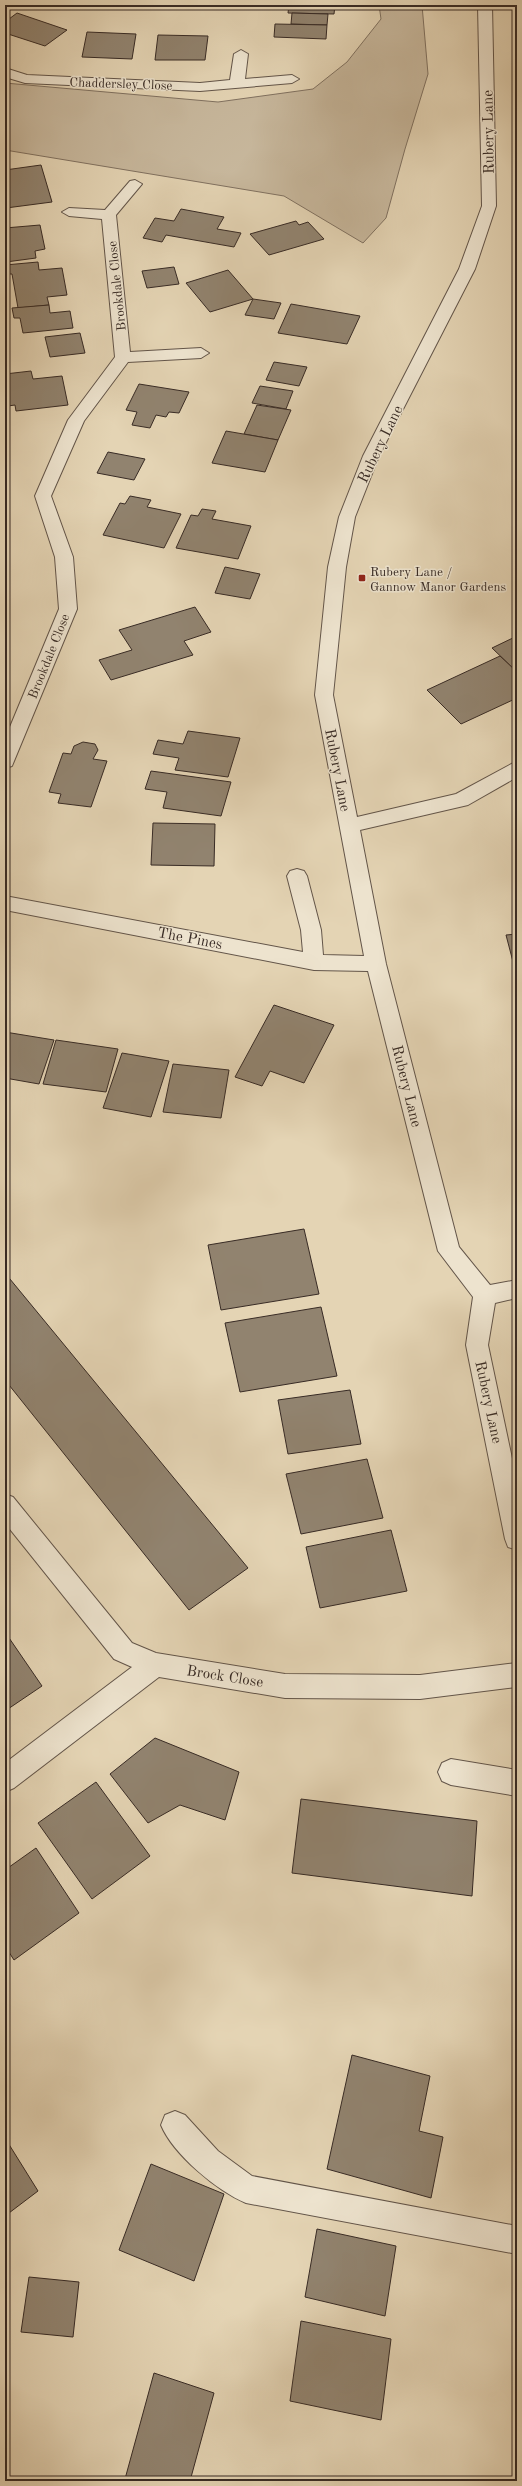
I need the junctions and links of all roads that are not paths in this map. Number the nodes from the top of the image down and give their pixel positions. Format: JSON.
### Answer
{"nodes":[{"id":1,"x":485,"y":5,"type":"edge"},
{"id":2,"x":241,"y":54,"type":"dead end"},
{"id":3,"x":5,"y":72,"type":"edge"},
{"id":4,"x":292,"y":79,"type":"dead end"},
{"id":5,"x":238,"y":83,"type":"junction"},
{"id":6,"x":135,"y":184,"type":"dead end"},
{"id":7,"x":69,"y":212,"type":"dead end"},
{"id":8,"x":109,"y":215,"type":"junction"},
{"id":9,"x":201,"y":352,"type":"dead end"},
{"id":10,"x":123,"y":357,"type":"junction"},
{"id":11,"x":5,"y":761,"type":"edge"},
{"id":12,"x":517,"y":768,"type":"edge"},
{"id":13,"x":349,"y":826,"type":"junction"},
{"id":14,"x":297,"y":876,"type":"dead end"},
{"id":15,"x":5,"y":903,"type":"edge"},
{"id":16,"x":314,"y":962,"type":"junction"},
{"id":17,"x":376,"y":964,"type":"junction"},
{"id":18,"x":517,"y":1289,"type":"edge"},
{"id":19,"x":485,"y":1295,"type":"junction"},
{"id":20,"x":5,"y":1505,"type":"edge"},
{"id":21,"x":517,"y":1538,"type":"edge"},
{"id":22,"x":155,"y":1665,"type":"junction"},
{"id":23,"x":517,"y":1675,"type":"edge"},
{"id":24,"x":451,"y":1772,"type":"dead end"},
{"id":25,"x":5,"y":1779,"type":"edge"},
{"id":26,"x":517,"y":1783,"type":"edge"},
{"id":27,"x":175,"y":2125,"type":"dead end"},
{"id":28,"x":517,"y":2240,"type":"edge"}],
"edges":[{"from":1,"to":13,"type":"street","name":"Rubery Lane"},
{"from":2,"to":5,"type":"street"},
{"from":3,"to":5,"type":"street","name":"Chaddersley Close"},
{"from":4,"to":5,"type":"street","name":"Chaddersley Close"},
{"from":6,"to":8,"type":"street"},
{"from":7,"to":8,"type":"street"},
{"from":8,"to":10,"type":"street","name":"Brookdale Close"},
{"from":9,"to":10,"type":"street"},
{"from":10,"to":11,"type":"street","name":"Brookdale Close"},
{"from":12,"to":13,"type":"street"},
{"from":13,"to":17,"type":"street","name":"Rubery Lane"},
{"from":14,"to":16,"type":"street"},
{"from":15,"to":16,"type":"street","name":"The Pines"},
{"from":16,"to":17,"type":"street","name":"The Pines"},
{"from":17,"to":19,"type":"street","name":"Rubery Lane"},
{"from":18,"to":19,"type":"street"},
{"from":19,"to":21,"type":"street","name":"Rubery Lane"},
{"from":20,"to":22,"type":"street","name":"Brock Close"},
{"from":22,"to":23,"type":"street","name":"Brock Close"},
{"from":22,"to":25,"type":"street"},
{"from":24,"to":26,"type":"street"},
{"from":27,"to":28,"type":"street"}]}
